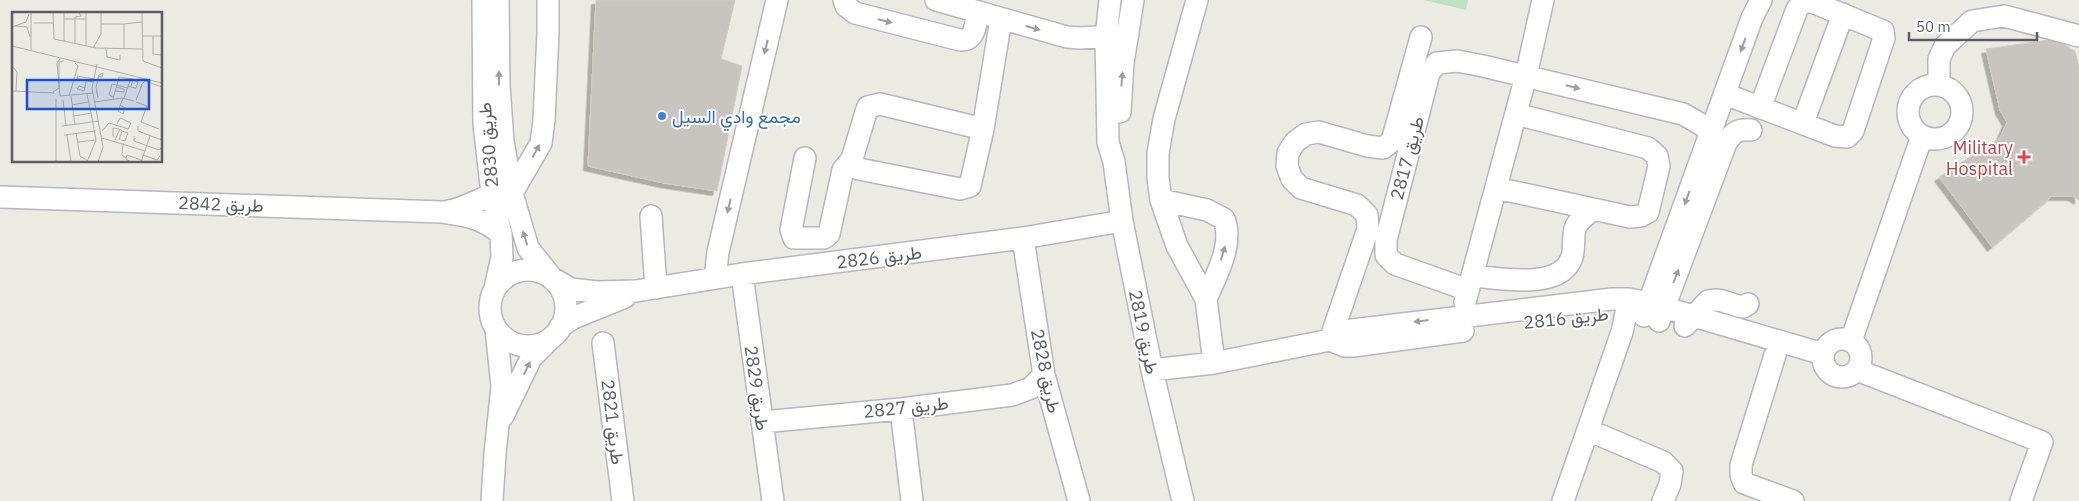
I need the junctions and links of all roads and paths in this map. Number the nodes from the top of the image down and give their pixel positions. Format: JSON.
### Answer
{"nodes":[{"id":1,"x":483,"y":0,"type":"edge"},
{"id":2,"x":498,"y":0,"type":"edge"},
{"id":3,"x":548,"y":0,"type":"edge"},
{"id":4,"x":777,"y":0,"type":"edge"},
{"id":5,"x":844,"y":0,"type":"edge"},
{"id":6,"x":936,"y":0,"type":"edge"},
{"id":7,"x":1110,"y":0,"type":"edge"},
{"id":8,"x":1133,"y":0,"type":"edge"},
{"id":9,"x":1197,"y":0,"type":"edge"},
{"id":10,"x":1543,"y":0,"type":"edge"},
{"id":11,"x":1761,"y":0,"type":"edge"},
{"id":12,"x":978,"y":12,"type":"junction"},
{"id":13,"x":1843,"y":14,"type":"junction"},
{"id":14,"x":1001,"y":19,"type":"junction"},
{"id":15,"x":1128,"y":35,"type":"junction"},
{"id":16,"x":2079,"y":36,"type":"edge"},
{"id":17,"x":1421,"y":37,"type":"dead end"},
{"id":18,"x":1106,"y":38,"type":"junction"},
{"id":19,"x":1526,"y":76,"type":"junction"},
{"id":20,"x":1940,"y":85,"type":"junction"},
{"id":21,"x":1725,"y":94,"type":"junction"},
{"id":22,"x":1760,"y":108,"type":"junction"},
{"id":23,"x":1516,"y":114,"type":"junction"},
{"id":24,"x":1802,"y":123,"type":"junction"},
{"id":25,"x":983,"y":129,"type":"junction"},
{"id":26,"x":1751,"y":130,"type":"dead end"},
{"id":27,"x":1711,"y":133,"type":"junction"},
{"id":28,"x":1922,"y":136,"type":"junction"},
{"id":29,"x":805,"y":158,"type":"dead end"},
{"id":30,"x":852,"y":159,"type":"junction"},
{"id":31,"x":1114,"y":162,"type":"junction"},
{"id":32,"x":1496,"y":188,"type":"junction"},
{"id":33,"x":502,"y":193,"type":"junction"},
{"id":34,"x":0,"y":197,"type":"edge"},
{"id":35,"x":1161,"y":200,"type":"junction"},
{"id":36,"x":1593,"y":209,"type":"junction"},
{"id":37,"x":442,"y":212,"type":"junction"},
{"id":38,"x":651,"y":216,"type":"dead end"},
{"id":39,"x":1122,"y":221,"type":"junction"},
{"id":40,"x":501,"y":234,"type":"junction"},
{"id":41,"x":1023,"y":238,"type":"junction"},
{"id":42,"x":742,"y":274,"type":"junction"},
{"id":43,"x":552,"y":278,"type":"junction"},
{"id":44,"x":715,"y":278,"type":"junction"},
{"id":45,"x":1470,"y":283,"type":"junction"},
{"id":46,"x":495,"y":288,"type":"junction"},
{"id":47,"x":646,"y":289,"type":"junction"},
{"id":48,"x":1206,"y":298,"type":"junction"},
{"id":49,"x":1748,"y":304,"type":"dead end"},
{"id":50,"x":1645,"y":310,"type":"junction"},
{"id":51,"x":1688,"y":323,"type":"junction"},
{"id":52,"x":1459,"y":324,"type":"junction"},
{"id":53,"x":496,"y":329,"type":"junction"},
{"id":54,"x":557,"y":331,"type":"junction"},
{"id":55,"x":1330,"y":340,"type":"junction"},
{"id":56,"x":1851,"y":341,"type":"junction"},
{"id":57,"x":603,"y":343,"type":"dead end"},
{"id":58,"x":1775,"y":355,"type":"junction"},
{"id":59,"x":1214,"y":363,"type":"junction"},
{"id":60,"x":1837,"y":368,"type":"junction"},
{"id":61,"x":1152,"y":370,"type":"junction"},
{"id":62,"x":1044,"y":374,"type":"junction"},
{"id":63,"x":901,"y":409,"type":"junction"},
{"id":64,"x":762,"y":422,"type":"junction"},
{"id":65,"x":497,"y":427,"type":"junction"},
{"id":66,"x":1588,"y":430,"type":"junction"},
{"id":67,"x":492,"y":501,"type":"edge"},
{"id":68,"x":622,"y":501,"type":"edge"},
{"id":69,"x":773,"y":501,"type":"edge"},
{"id":70,"x":912,"y":501,"type":"edge"},
{"id":71,"x":1079,"y":501,"type":"edge"},
{"id":72,"x":1183,"y":501,"type":"edge"},
{"id":73,"x":1563,"y":501,"type":"edge"},
{"id":74,"x":1663,"y":501,"type":"edge"},
{"id":75,"x":1793,"y":501,"type":"edge"},
{"id":76,"x":2021,"y":501,"type":"edge"}],
"edges":[{"from":1,"to":33,"type":"street","name":"طريق 2830"},
{"from":33,"to":2,"type":"street","name":"طريق 2830","one_way":true},
{"from":33,"to":3,"type":"street","one_way":true},
{"from":4,"to":44,"type":"street","one_way":true},
{"from":5,"to":12,"type":"street","one_way":true},
{"from":6,"to":12,"type":"street"},
{"from":7,"to":18,"type":"street","name":"طريق 2819"},
{"from":8,"to":15,"type":"street","name":"طريق 2819"},
{"from":9,"to":35,"type":"street"},
{"from":10,"to":19,"type":"street"},
{"from":11,"to":21,"type":"street","one_way":true},
{"from":12,"to":14,"type":"street"},
{"from":13,"to":22,"type":"street"},
{"from":13,"to":24,"type":"street"},
{"from":13,"to":24,"type":"street"},
{"from":14,"to":18,"type":"street","one_way":true},
{"from":14,"to":25,"type":"street"},
{"from":15,"to":18,"type":"street"},
{"from":31,"to":15,"type":"street","name":"طريق 2819","one_way":true},
{"from":16,"to":20,"type":"street"},
{"from":17,"to":55,"type":"street"},
{"from":18,"to":31,"type":"street","name":"طريق 2819"},
{"from":19,"to":23,"type":"street"},
{"from":19,"to":27,"type":"street","one_way":true},
{"from":19,"to":45,"type":"street","name":"طريق 2817"},
{"from":20,"to":28,"type":"street"},
{"from":20,"to":28,"type":"street"},
{"from":21,"to":22,"type":"street"},
{"from":21,"to":27,"type":"street"},
{"from":22,"to":24,"type":"street"},
{"from":23,"to":32,"type":"street"},
{"from":23,"to":36,"type":"street"},
{"from":25,"to":30,"type":"street"},
{"from":25,"to":30,"type":"street"},
{"from":50,"to":26,"type":"street","one_way":true},
{"from":27,"to":50,"type":"street","one_way":true},
{"from":28,"to":56,"type":"street"},
{"from":29,"to":30,"type":"street"},
{"from":31,"to":39,"type":"street","name":"طريق 2819"},
{"from":32,"to":36,"type":"street"},
{"from":32,"to":45,"type":"street"},
{"from":33,"to":37,"type":"street","name":"طريق 2842"},
{"from":33,"to":40,"type":"street","name":"طريق 2830"},
{"from":43,"to":33,"type":"street","name":"طريق 2830","one_way":true},
{"from":34,"to":37,"type":"street","name":"طريق 2842"},
{"from":35,"to":48,"type":"street"},
{"from":48,"to":35,"type":"street","one_way":true},
{"from":36,"to":45,"type":"street"},
{"from":37,"to":40,"type":"street","name":"طريق 2842"},
{"from":38,"to":47,"type":"street"},
{"from":39,"to":41,"type":"street","name":"طريق 2826"},
{"from":39,"to":61,"type":"street","name":"طريق 2819"},
{"from":40,"to":46,"type":"street","name":"طريق 2830"},
{"from":41,"to":42,"type":"street","name":"طريق 2826"},
{"from":41,"to":62,"type":"street","name":"طريق 2828"},
{"from":42,"to":44,"type":"street","name":"طريق 2826"},
{"from":42,"to":64,"type":"street","name":"طريق 2829"},
{"from":43,"to":46,"type":"street"},
{"from":43,"to":47,"type":"street","name":"طريق 2826"},
{"from":43,"to":54,"type":"street"},
{"from":44,"to":47,"type":"street","name":"طريق 2826"},
{"from":45,"to":52,"type":"street"},
{"from":46,"to":53,"type":"street"},
{"from":47,"to":54,"type":"street","name":"طريق 2826"},
{"from":48,"to":59,"type":"street"},
{"from":49,"to":51,"type":"street"},
{"from":50,"to":51,"type":"street","name":"طريق 2816"},
{"from":50,"to":52,"type":"street","name":"طريق 2816"},
{"from":50,"to":66,"type":"street"},
{"from":51,"to":58,"type":"street","name":"طريق 2816"},
{"from":51,"to":60,"type":"street","name":"طريق 2816"},
{"from":52,"to":55,"type":"street","name":"طريق 2816"},
{"from":53,"to":54,"type":"street"},
{"from":53,"to":65,"type":"street"},
{"from":65,"to":54,"type":"street","one_way":true},
{"from":55,"to":59,"type":"street","name":"طريق 2816"},
{"from":56,"to":60,"type":"street"},
{"from":56,"to":60,"type":"street"},
{"from":57,"to":68,"type":"street","name":"طريق 2821"},
{"from":58,"to":60,"type":"street","name":"طريق 2816"},
{"from":58,"to":75,"type":"street"},
{"from":59,"to":61,"type":"street","name":"طريق 2816"},
{"from":60,"to":76,"type":"street"},
{"from":61,"to":72,"type":"street","name":"طريق 2819"},
{"from":62,"to":63,"type":"street","name":"طريق 2827"},
{"from":62,"to":71,"type":"street","name":"طريق 2828"},
{"from":63,"to":64,"type":"street","name":"طريق 2827"},
{"from":63,"to":70,"type":"street"},
{"from":64,"to":69,"type":"street","name":"طريق 2829"},
{"from":65,"to":67,"type":"street"},
{"from":66,"to":73,"type":"street"},
{"from":66,"to":74,"type":"street"}]}
